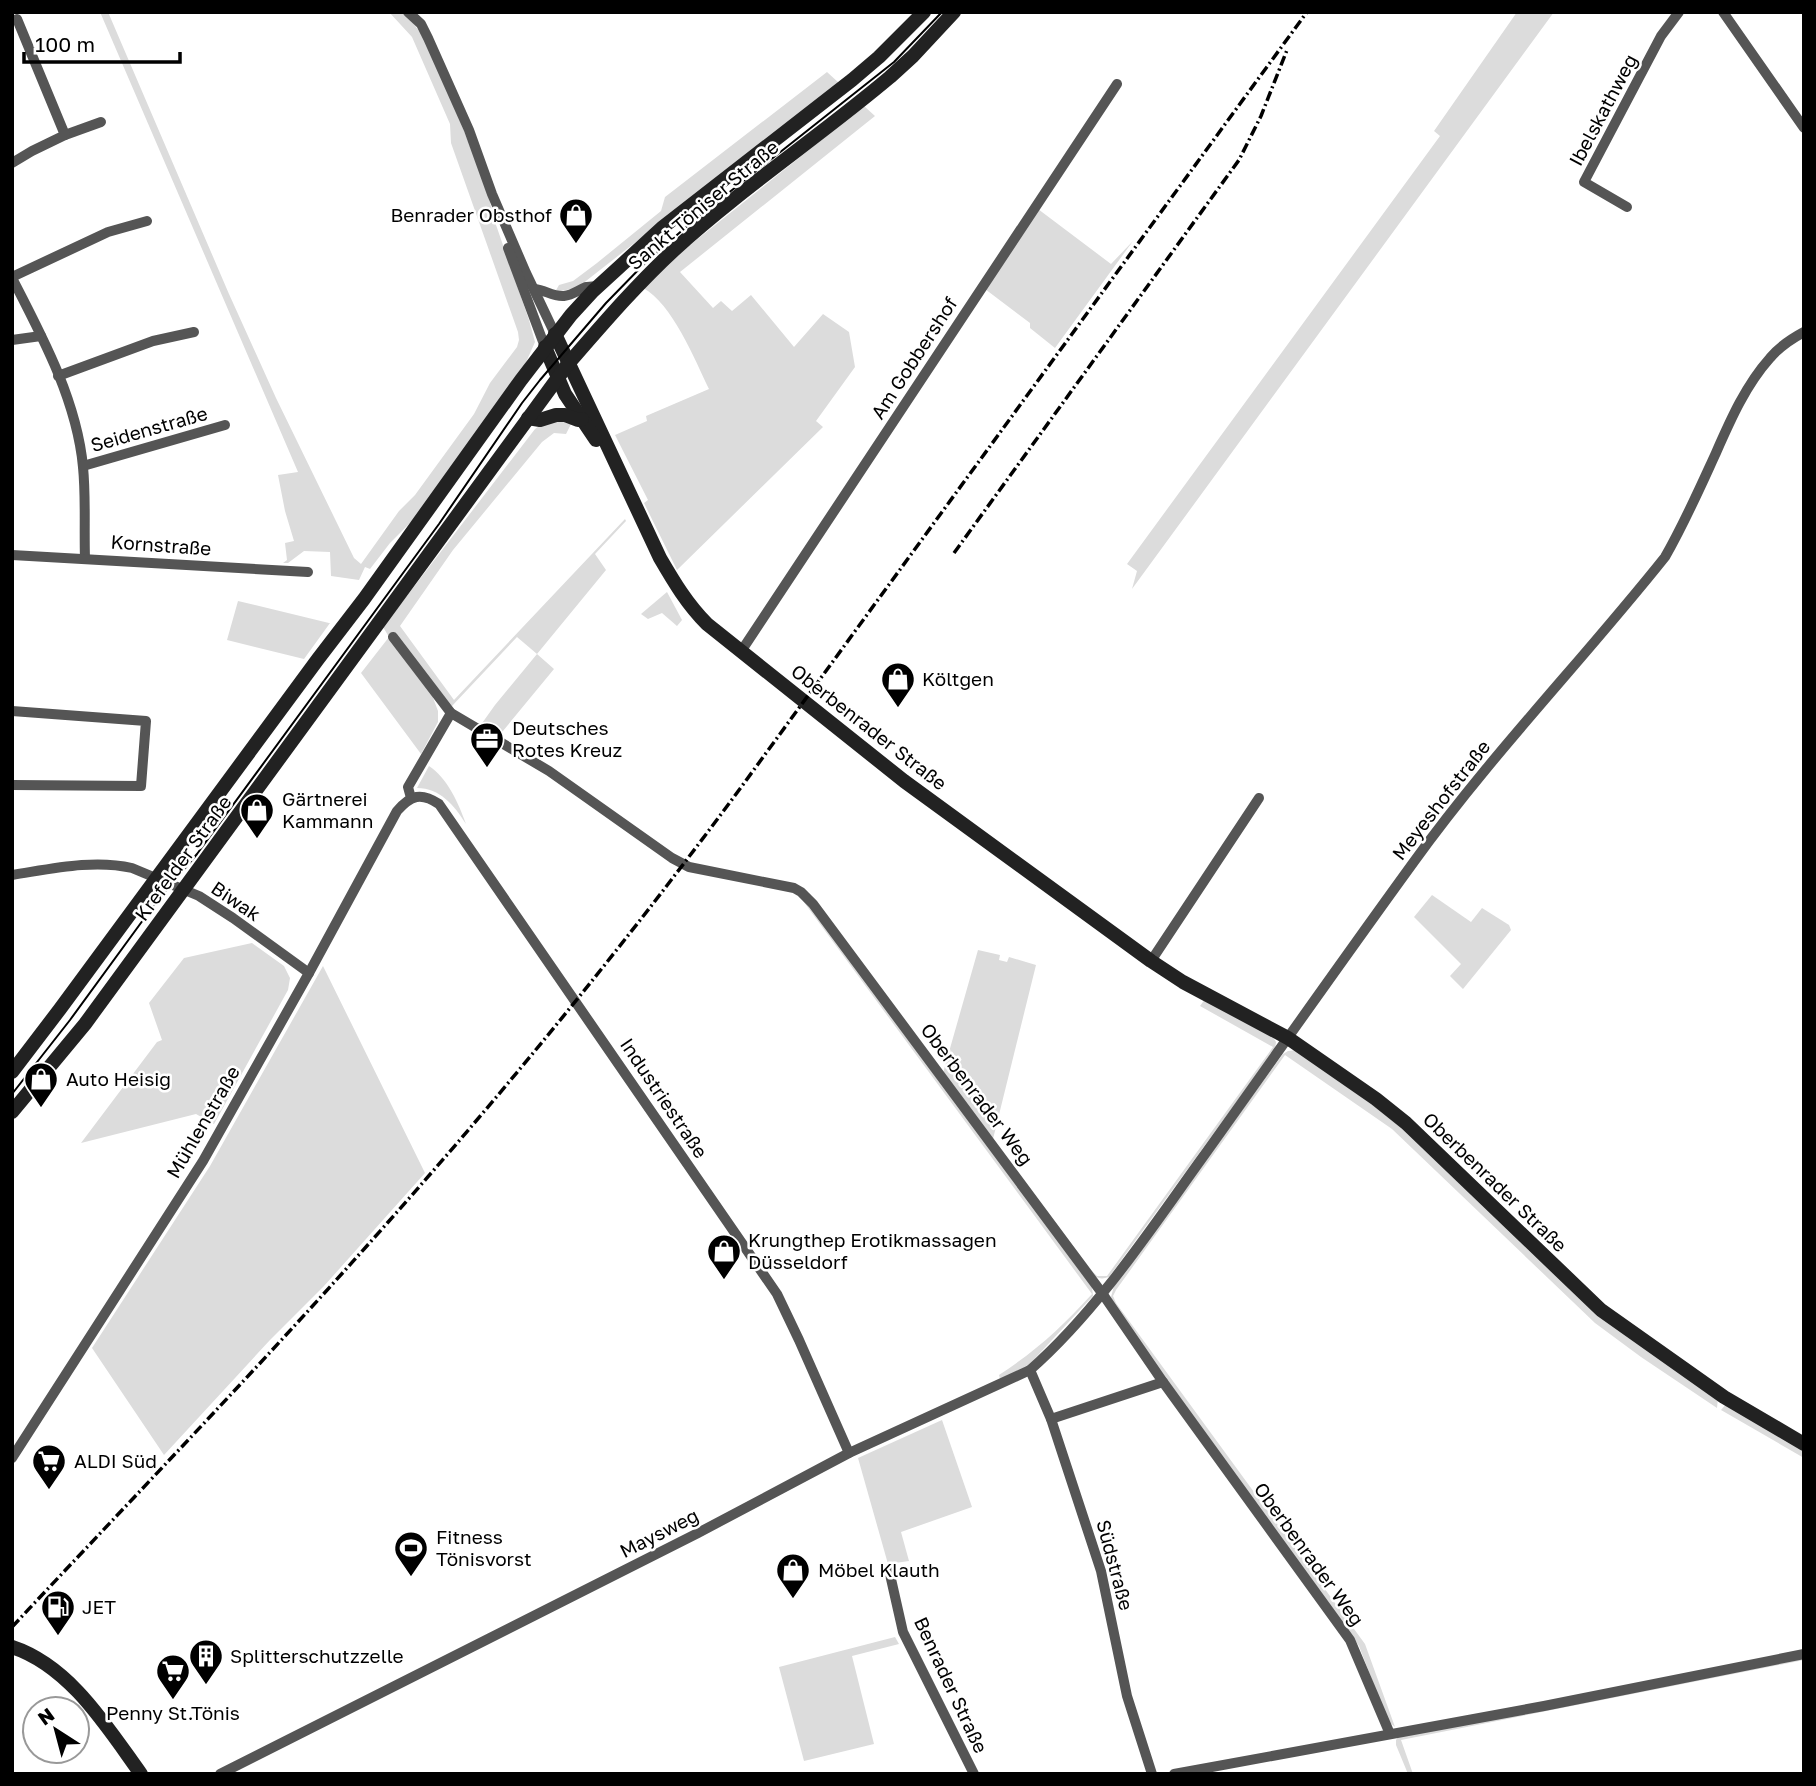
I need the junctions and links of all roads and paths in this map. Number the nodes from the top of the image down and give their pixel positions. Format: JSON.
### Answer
{"nodes":[{"id":1,"x":408,"y":12,"type":"edge"},
{"id":2,"x":924,"y":12,"type":"edge"},
{"id":3,"x":954,"y":12,"type":"edge"},
{"id":4,"x":1679,"y":12,"type":"edge"},
{"id":5,"x":1723,"y":12,"type":"edge"},
{"id":6,"x":17,"y":19,"type":"dead end"},
{"id":7,"x":1117,"y":84,"type":"dead end"},
{"id":8,"x":101,"y":122,"type":"dead end"},
{"id":9,"x":1804,"y":128,"type":"edge"},
{"id":10,"x":65,"y":135,"type":"junction"},
{"id":11,"x":12,"y":163,"type":"edge"},
{"id":12,"x":492,"y":194,"type":"junction"},
{"id":13,"x":1627,"y":207,"type":"dead end"},
{"id":14,"x":147,"y":221,"type":"dead end"},
{"id":15,"x":12,"y":278,"type":"edge"},
{"id":16,"x":598,"y":286,"type":"junction"},
{"id":17,"x":535,"y":289,"type":"junction"},
{"id":18,"x":194,"y":332,"type":"dead end"},
{"id":19,"x":1804,"y":332,"type":"edge"},
{"id":20,"x":555,"y":334,"type":"junction"},
{"id":21,"x":41,"y":336,"type":"junction"},
{"id":22,"x":12,"y":340,"type":"edge"},
{"id":23,"x":545,"y":347,"type":"junction"},
{"id":24,"x":568,"y":364,"type":"junction"},
{"id":25,"x":58,"y":376,"type":"junction"},
{"id":26,"x":557,"y":378,"type":"junction"},
{"id":27,"x":528,"y":418,"type":"junction"},
{"id":28,"x":582,"y":419,"type":"junction"},
{"id":29,"x":225,"y":425,"type":"dead end"},
{"id":30,"x":83,"y":466,"type":"junction"},
{"id":31,"x":619,"y":474,"type":"junction"},
{"id":32,"x":12,"y":555,"type":"edge"},
{"id":33,"x":85,"y":558,"type":"junction"},
{"id":34,"x":308,"y":572,"type":"dead end"},
{"id":35,"x":362,"y":601,"type":"joint"},
{"id":36,"x":379,"y":622,"type":"joint"},
{"id":37,"x":393,"y":637,"type":"dead end"},
{"id":38,"x":741,"y":650,"type":"junction"},
{"id":39,"x":12,"y":711,"type":"edge"},
{"id":40,"x":451,"y":713,"type":"junction"},
{"id":41,"x":12,"y":785,"type":"edge"},
{"id":42,"x":411,"y":798,"type":"junction"},
{"id":43,"x":1259,"y":799,"type":"dead end"},
{"id":44,"x":12,"y":874,"type":"edge"},
{"id":45,"x":156,"y":877,"type":"junction"},
{"id":46,"x":183,"y":890,"type":"junction"},
{"id":47,"x":1151,"y":961,"type":"junction"},
{"id":48,"x":309,"y":973,"type":"junction"},
{"id":49,"x":1288,"y":1038,"type":"junction"},
{"id":50,"x":12,"y":1072,"type":"edge"},
{"id":51,"x":12,"y":1112,"type":"edge"},
{"id":52,"x":1098,"y":1297,"type":"junction"},
{"id":53,"x":1030,"y":1370,"type":"junction"},
{"id":54,"x":1161,"y":1383,"type":"junction"},
{"id":55,"x":1051,"y":1419,"type":"junction"},
{"id":56,"x":1804,"y":1444,"type":"edge"},
{"id":57,"x":849,"y":1453,"type":"junction"},
{"id":58,"x":12,"y":1458,"type":"edge"},
{"id":59,"x":889,"y":1570,"type":"dead end"},
{"id":60,"x":12,"y":1647,"type":"edge"},
{"id":61,"x":1804,"y":1654,"type":"edge"},
{"id":62,"x":1390,"y":1734,"type":"junction"},
{"id":63,"x":141,"y":1774,"type":"edge"},
{"id":64,"x":220,"y":1774,"type":"edge"},
{"id":65,"x":974,"y":1774,"type":"edge"},
{"id":66,"x":1152,"y":1774,"type":"edge"},
{"id":67,"x":1174,"y":1774,"type":"edge"}],
"edges":[{"from":1,"to":12,"type":"street","name":"Oberbenrader Straße"},
{"from":2,"to":16,"type":"main road","name":"Sankt Töniser Straße"},
{"from":3,"to":24,"type":"main road","name":"Sankt Töniser Straße"},
{"from":4,"to":13,"type":"street","name":"Ibelskathweg"},
{"from":5,"to":9,"type":"street"},
{"from":6,"to":10,"type":"street"},
{"from":7,"to":38,"type":"street","name":"Am Gobbershof"},
{"from":8,"to":10,"type":"street"},
{"from":10,"to":11,"type":"street"},
{"from":12,"to":17,"type":"street","name":"Oberbenrader Straße"},
{"from":12,"to":23,"type":"street","name":"Oberbenrader Straße"},
{"from":14,"to":15,"type":"street","name":"Seidenstraße"},
{"from":15,"to":21,"type":"street","name":"Seidenstraße"},
{"from":16,"to":17,"type":"street"},
{"from":16,"to":20,"type":"main road","name":"Sankt Töniser Straße"},
{"from":17,"to":20,"type":"street","name":"Oberbenrader Straße"},
{"from":18,"to":25,"type":"street"},
{"from":19,"to":49,"type":"street","name":"Meyeshofstraße"},
{"from":20,"to":23,"type":"main road","name":"Sankt Töniser Straße"},
{"from":20,"to":24,"type":"main road","name":"Oberbenrader Straße"},
{"from":21,"to":22,"type":"street"},
{"from":21,"to":25,"type":"street","name":"Seidenstraße"},
{"from":23,"to":26,"type":"main road","name":"Oberbenrader Straße"},
{"from":23,"to":35,"type":"main road","name":"Sankt Töniser Straße"},
{"from":24,"to":26,"type":"main road","name":"Sankt Töniser Straße"},
{"from":24,"to":31,"type":"main road","name":"Oberbenrader Straße"},
{"from":25,"to":30,"type":"street","name":"Seidenstraße"},
{"from":26,"to":27,"type":"main road","name":"Sankt Töniser Straße"},
{"from":26,"to":28,"type":"main road","name":"Oberbenrader Straße"},
{"from":27,"to":28,"type":"main road"},
{"from":27,"to":36,"type":"main road","name":"Sankt Töniser Straße"},
{"from":28,"to":31,"type":"main road","name":"Oberbenrader Straße"},
{"from":29,"to":30,"type":"street","name":"Seidenstraße"},
{"from":30,"to":33,"type":"street","name":"Seidenstraße"},
{"from":31,"to":38,"type":"main road","name":"Oberbenrader Straße"},
{"from":32,"to":33,"type":"street","name":"Kornstraße"},
{"from":33,"to":34,"type":"street","name":"Kornstraße"},
{"from":35,"to":45,"type":"main road","name":"Krefelder Straße"},
{"from":36,"to":46,"type":"main road","name":"Krefelder Straße"},
{"from":37,"to":40,"type":"street","name":"Oberbenrader Weg"},
{"from":38,"to":47,"type":"main road","name":"Oberbenrader Straße"},
{"from":39,"to":41,"type":"street"},
{"from":40,"to":42,"type":"street"},
{"from":40,"to":52,"type":"street","name":"Oberbenrader Weg"},
{"from":42,"to":48,"type":"street","name":"Mühlenstraße"},
{"from":42,"to":57,"type":"street","name":"Industriestraße"},
{"from":43,"to":47,"type":"street"},
{"from":44,"to":45,"type":"street","name":"Biwak"},
{"from":45,"to":46,"type":"street","name":"Biwak"},
{"from":45,"to":50,"type":"main road","name":"Krefelder Straße"},
{"from":46,"to":48,"type":"street","name":"Biwak"},
{"from":46,"to":51,"type":"main road","name":"Krefelder Straße"},
{"from":47,"to":49,"type":"main road","name":"Oberbenrader Straße"},
{"from":48,"to":58,"type":"street","name":"Mühlenstraße"},
{"from":49,"to":52,"type":"street","name":"Meyeshofstraße"},
{"from":49,"to":56,"type":"main road","name":"Oberbenrader Straße"},
{"from":52,"to":53,"type":"street","name":"Maysweg"},
{"from":52,"to":54,"type":"street","name":"Oberbenrader Weg"},
{"from":53,"to":55,"type":"street","name":"Südstraße"},
{"from":53,"to":57,"type":"street","name":"Maysweg"},
{"from":54,"to":55,"type":"street"},
{"from":54,"to":62,"type":"street","name":"Oberbenrader Weg"},
{"from":55,"to":66,"type":"street","name":"Südstraße"},
{"from":57,"to":64,"type":"street","name":"Maysweg"},
{"from":59,"to":65,"type":"street","name":"Benrader Straße"},
{"from":60,"to":63,"type":"main road"},
{"from":61,"to":62,"type":"street"},
{"from":62,"to":67,"type":"street"}]}
